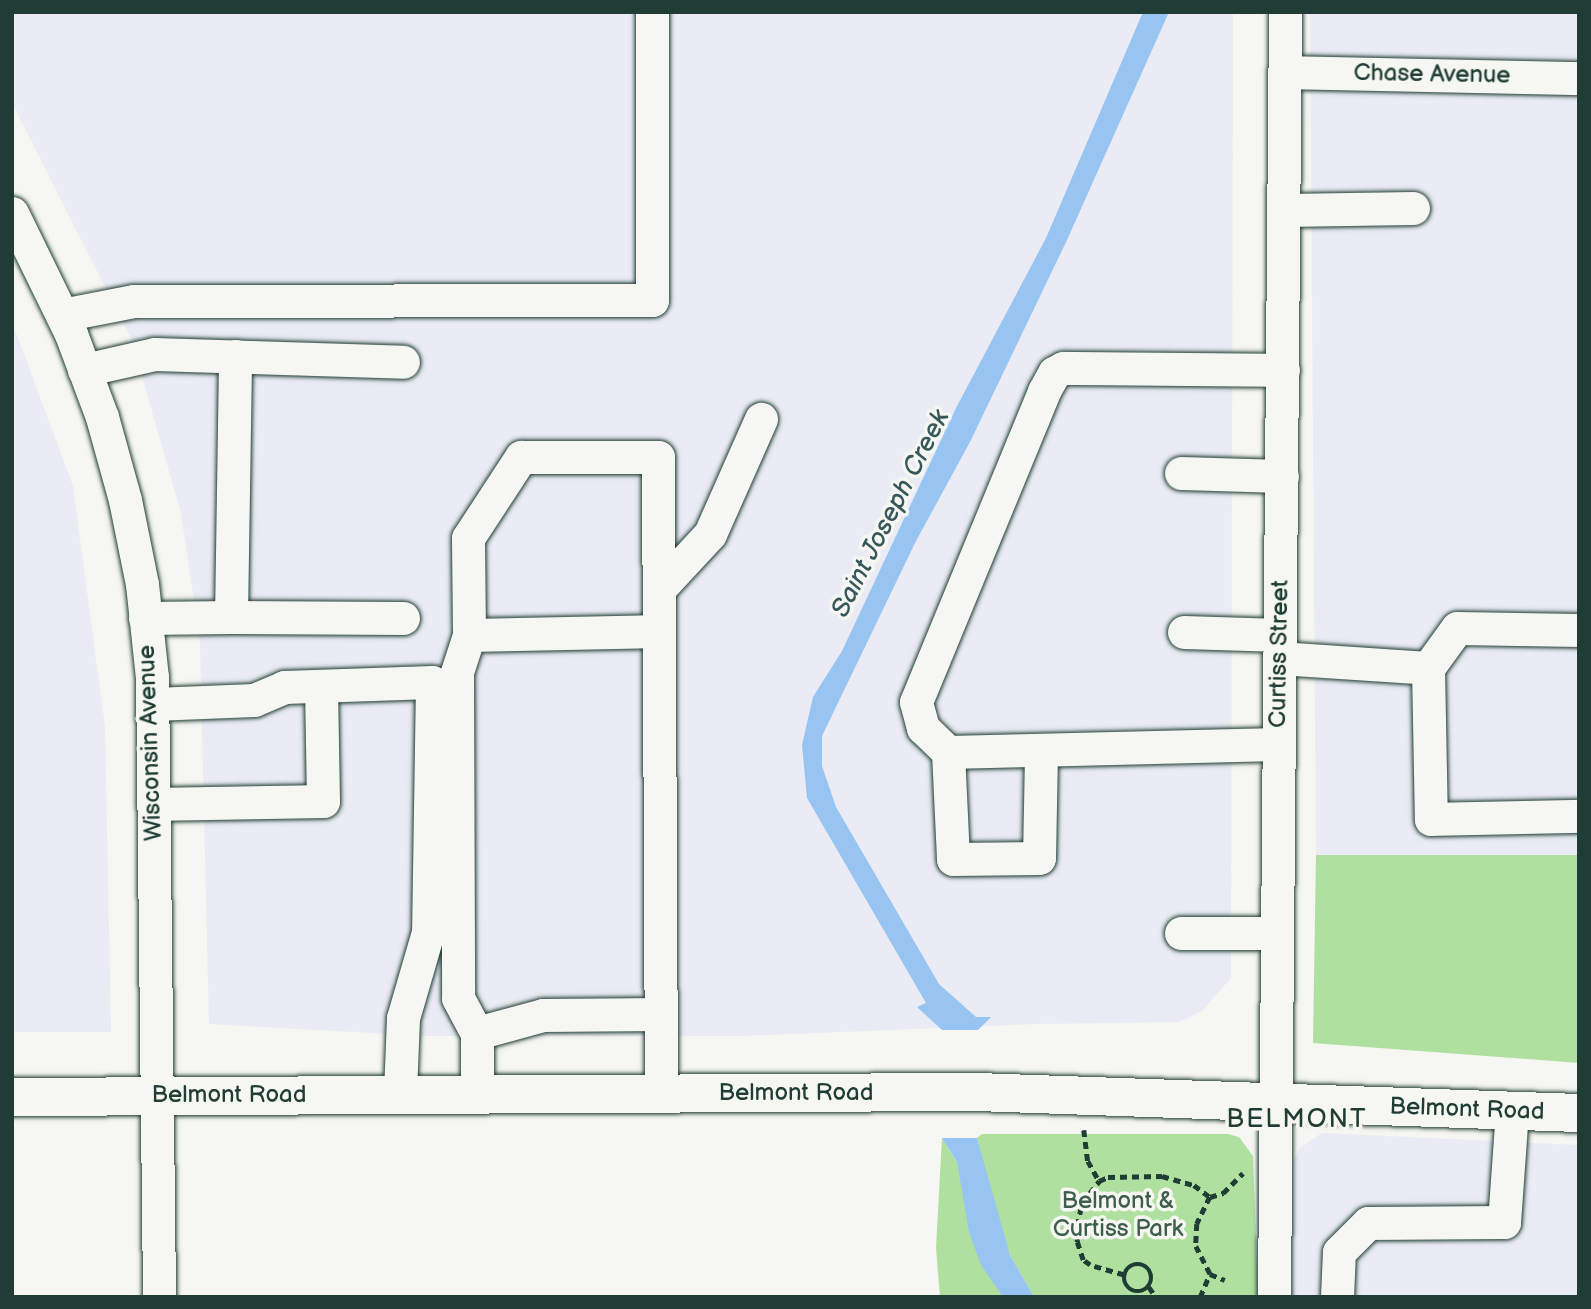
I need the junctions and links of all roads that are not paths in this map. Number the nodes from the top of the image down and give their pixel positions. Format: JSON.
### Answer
{"nodes":[{"id":1,"x":652,"y":12,"type":"edge"},
{"id":2,"x":1285,"y":12,"type":"edge"},
{"id":3,"x":1286,"y":72,"type":"junction"},
{"id":4,"x":1579,"y":78,"type":"edge"},
{"id":5,"x":1413,"y":208,"type":"dead end"},
{"id":6,"x":1284,"y":210,"type":"junction"},
{"id":7,"x":12,"y":213,"type":"edge"},
{"id":8,"x":62,"y":315,"type":"junction"},
{"id":9,"x":235,"y":356,"type":"junction"},
{"id":10,"x":403,"y":362,"type":"dead end"},
{"id":11,"x":84,"y":370,"type":"junction"},
{"id":12,"x":1283,"y":370,"type":"junction"},
{"id":13,"x":761,"y":419,"type":"dead end"},
{"id":14,"x":1181,"y":473,"type":"dead end"},
{"id":15,"x":1282,"y":476,"type":"junction"},
{"id":16,"x":659,"y":589,"type":"junction"},
{"id":17,"x":231,"y":617,"type":"junction"},
{"id":18,"x":145,"y":618,"type":"junction"},
{"id":19,"x":403,"y":618,"type":"dead end"},
{"id":20,"x":1579,"y":630,"type":"edge"},
{"id":21,"x":659,"y":631,"type":"junction"},
{"id":22,"x":1184,"y":632,"type":"dead end"},
{"id":23,"x":469,"y":635,"type":"junction"},
{"id":24,"x":1280,"y":646,"type":"junction"},
{"id":25,"x":1428,"y":668,"type":"junction"},
{"id":26,"x":321,"y":686,"type":"junction"},
{"id":27,"x":153,"y":704,"type":"junction"},
{"id":28,"x":1278,"y":744,"type":"junction"},
{"id":29,"x":1041,"y":750,"type":"junction"},
{"id":30,"x":948,"y":752,"type":"junction"},
{"id":31,"x":153,"y":804,"type":"junction"},
{"id":32,"x":1579,"y":816,"type":"edge"},
{"id":33,"x":1181,"y":933,"type":"dead end"},
{"id":34,"x":1277,"y":933,"type":"junction"},
{"id":35,"x":660,"y":1014,"type":"junction"},
{"id":36,"x":477,"y":1033,"type":"junction"},
{"id":37,"x":661,"y":1093,"type":"junction"},
{"id":38,"x":400,"y":1094,"type":"junction"},
{"id":39,"x":477,"y":1094,"type":"junction"},
{"id":40,"x":157,"y":1095,"type":"junction"},
{"id":41,"x":12,"y":1097,"type":"edge"},
{"id":42,"x":1275,"y":1102,"type":"junction"},
{"id":43,"x":1512,"y":1111,"type":"junction"},
{"id":44,"x":1579,"y":1113,"type":"edge"},
{"id":45,"x":159,"y":1297,"type":"edge"},
{"id":46,"x":1273,"y":1297,"type":"edge"},
{"id":47,"x":1337,"y":1297,"type":"edge"}],
"edges":[{"from":1,"to":8,"type":"street"},
{"from":2,"to":3,"type":"street","name":"Curtiss Street"},
{"from":3,"to":4,"type":"street","name":"Chase Avenue"},
{"from":3,"to":6,"type":"street","name":"Curtiss Street"},
{"from":5,"to":6,"type":"street"},
{"from":6,"to":12,"type":"street","name":"Curtiss Street"},
{"from":7,"to":8,"type":"street","name":"Wisconsin Avenue"},
{"from":8,"to":11,"type":"street","name":"Wisconsin Avenue"},
{"from":9,"to":10,"type":"street"},
{"from":9,"to":11,"type":"street"},
{"from":9,"to":17,"type":"street"},
{"from":11,"to":18,"type":"street","name":"Wisconsin Avenue"},
{"from":12,"to":15,"type":"street","name":"Curtiss Street"},
{"from":12,"to":30,"type":"street"},
{"from":13,"to":16,"type":"street"},
{"from":14,"to":15,"type":"street"},
{"from":15,"to":24,"type":"street","name":"Curtiss Street"},
{"from":16,"to":21,"type":"street"},
{"from":16,"to":23,"type":"street"},
{"from":17,"to":18,"type":"street"},
{"from":17,"to":19,"type":"street"},
{"from":18,"to":27,"type":"street","name":"Wisconsin Avenue"},
{"from":20,"to":25,"type":"street"},
{"from":21,"to":23,"type":"street"},
{"from":21,"to":35,"type":"street"},
{"from":22,"to":24,"type":"street"},
{"from":23,"to":36,"type":"street"},
{"from":24,"to":25,"type":"street"},
{"from":24,"to":28,"type":"street","name":"Curtiss Street"},
{"from":25,"to":32,"type":"street"},
{"from":26,"to":27,"type":"street"},
{"from":26,"to":31,"type":"street"},
{"from":26,"to":38,"type":"street"},
{"from":27,"to":31,"type":"street","name":"Wisconsin Avenue"},
{"from":28,"to":29,"type":"street"},
{"from":28,"to":34,"type":"street","name":"Curtiss Street"},
{"from":29,"to":30,"type":"street"},
{"from":29,"to":30,"type":"street"},
{"from":31,"to":40,"type":"street","name":"Wisconsin Avenue"},
{"from":33,"to":34,"type":"street"},
{"from":34,"to":42,"type":"street","name":"Curtiss Street"},
{"from":35,"to":36,"type":"street"},
{"from":35,"to":37,"type":"street"},
{"from":36,"to":39,"type":"street"},
{"from":37,"to":39,"type":"main road","name":"Belmont Road"},
{"from":37,"to":42,"type":"main road","name":"Belmont Road"},
{"from":38,"to":39,"type":"main road","name":"Belmont Road"},
{"from":38,"to":40,"type":"main road","name":"Belmont Road"},
{"from":40,"to":41,"type":"main road","name":"Belmont Road"},
{"from":40,"to":45,"type":"street","name":"Wisconsin Avenue"},
{"from":42,"to":43,"type":"main road","name":"Belmont Road"},
{"from":42,"to":46,"type":"street","name":"Curtiss Street"},
{"from":43,"to":44,"type":"main road","name":"Belmont Road"},
{"from":43,"to":47,"type":"street"}]}
